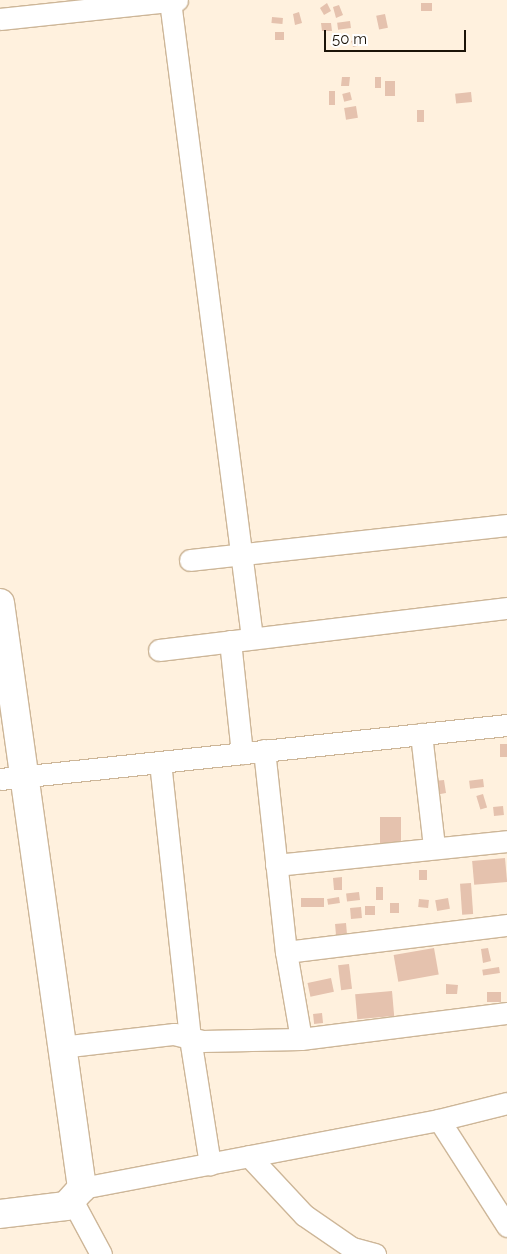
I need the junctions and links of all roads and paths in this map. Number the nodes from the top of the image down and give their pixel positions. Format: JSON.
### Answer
{"nodes":[{"id":1,"x":173,"y":0,"type":"edge"},
{"id":2,"x":0,"y":19,"type":"edge"},
{"id":3,"x":507,"y":525,"type":"edge"},
{"id":4,"x":244,"y":553,"type":"junction"},
{"id":5,"x":190,"y":560,"type":"dead end"},
{"id":6,"x":0,"y":603,"type":"edge"},
{"id":7,"x":507,"y":608,"type":"edge"},
{"id":8,"x":252,"y":638,"type":"junction"},
{"id":9,"x":230,"y":641,"type":"junction"},
{"id":10,"x":159,"y":650,"type":"dead end"},
{"id":11,"x":507,"y":725,"type":"edge"},
{"id":12,"x":421,"y":734,"type":"junction"},
{"id":13,"x":264,"y":750,"type":"junction"},
{"id":14,"x":242,"y":753,"type":"junction"},
{"id":15,"x":160,"y":762,"type":"junction"},
{"id":16,"x":13,"y":777,"type":"edge"},
{"id":17,"x":507,"y":841,"type":"edge"},
{"id":18,"x":434,"y":846,"type":"junction"},
{"id":19,"x":276,"y":865,"type":"junction"},
{"id":20,"x":507,"y":925,"type":"edge"},
{"id":21,"x":286,"y":952,"type":"junction"},
{"id":22,"x":507,"y":1014,"type":"edge"},
{"id":23,"x":190,"y":1038,"type":"junction"},
{"id":24,"x":301,"y":1039,"type":"junction"},
{"id":25,"x":61,"y":1047,"type":"junction"},
{"id":26,"x":507,"y":1103,"type":"edge"},
{"id":27,"x":439,"y":1120,"type":"junction"},
{"id":28,"x":249,"y":1156,"type":"junction"},
{"id":29,"x":210,"y":1164,"type":"junction"},
{"id":30,"x":78,"y":1195,"type":"junction"},
{"id":31,"x":0,"y":1214,"type":"edge"},
{"id":32,"x":507,"y":1226,"type":"edge"},
{"id":33,"x":101,"y":1254,"type":"edge"},
{"id":34,"x":376,"y":1254,"type":"edge"}],
"edges":[{"from":1,"to":2,"type":"street"},
{"from":1,"to":4,"type":"street"},
{"from":3,"to":4,"type":"street"},
{"from":4,"to":5,"type":"street"},
{"from":4,"to":8,"type":"street"},
{"from":6,"to":16,"type":"main road"},
{"from":7,"to":8,"type":"street"},
{"from":8,"to":9,"type":"street"},
{"from":9,"to":10,"type":"street"},
{"from":9,"to":14,"type":"street"},
{"from":11,"to":12,"type":"street"},
{"from":12,"to":13,"type":"street"},
{"from":12,"to":18,"type":"street"},
{"from":13,"to":14,"type":"street"},
{"from":13,"to":19,"type":"street"},
{"from":14,"to":15,"type":"street"},
{"from":15,"to":16,"type":"street"},
{"from":15,"to":23,"type":"street"},
{"from":16,"to":25,"type":"main road"},
{"from":17,"to":18,"type":"street"},
{"from":18,"to":19,"type":"street"},
{"from":19,"to":21,"type":"street"},
{"from":20,"to":21,"type":"street"},
{"from":21,"to":24,"type":"street"},
{"from":22,"to":24,"type":"street"},
{"from":23,"to":24,"type":"street"},
{"from":23,"to":25,"type":"street"},
{"from":23,"to":29,"type":"street"},
{"from":25,"to":30,"type":"main road"},
{"from":26,"to":27,"type":"street"},
{"from":27,"to":28,"type":"street"},
{"from":27,"to":32,"type":"street"},
{"from":28,"to":29,"type":"street"},
{"from":28,"to":34,"type":"street"},
{"from":29,"to":30,"type":"street"},
{"from":30,"to":31,"type":"main road"},
{"from":30,"to":33,"type":"street"}]}
